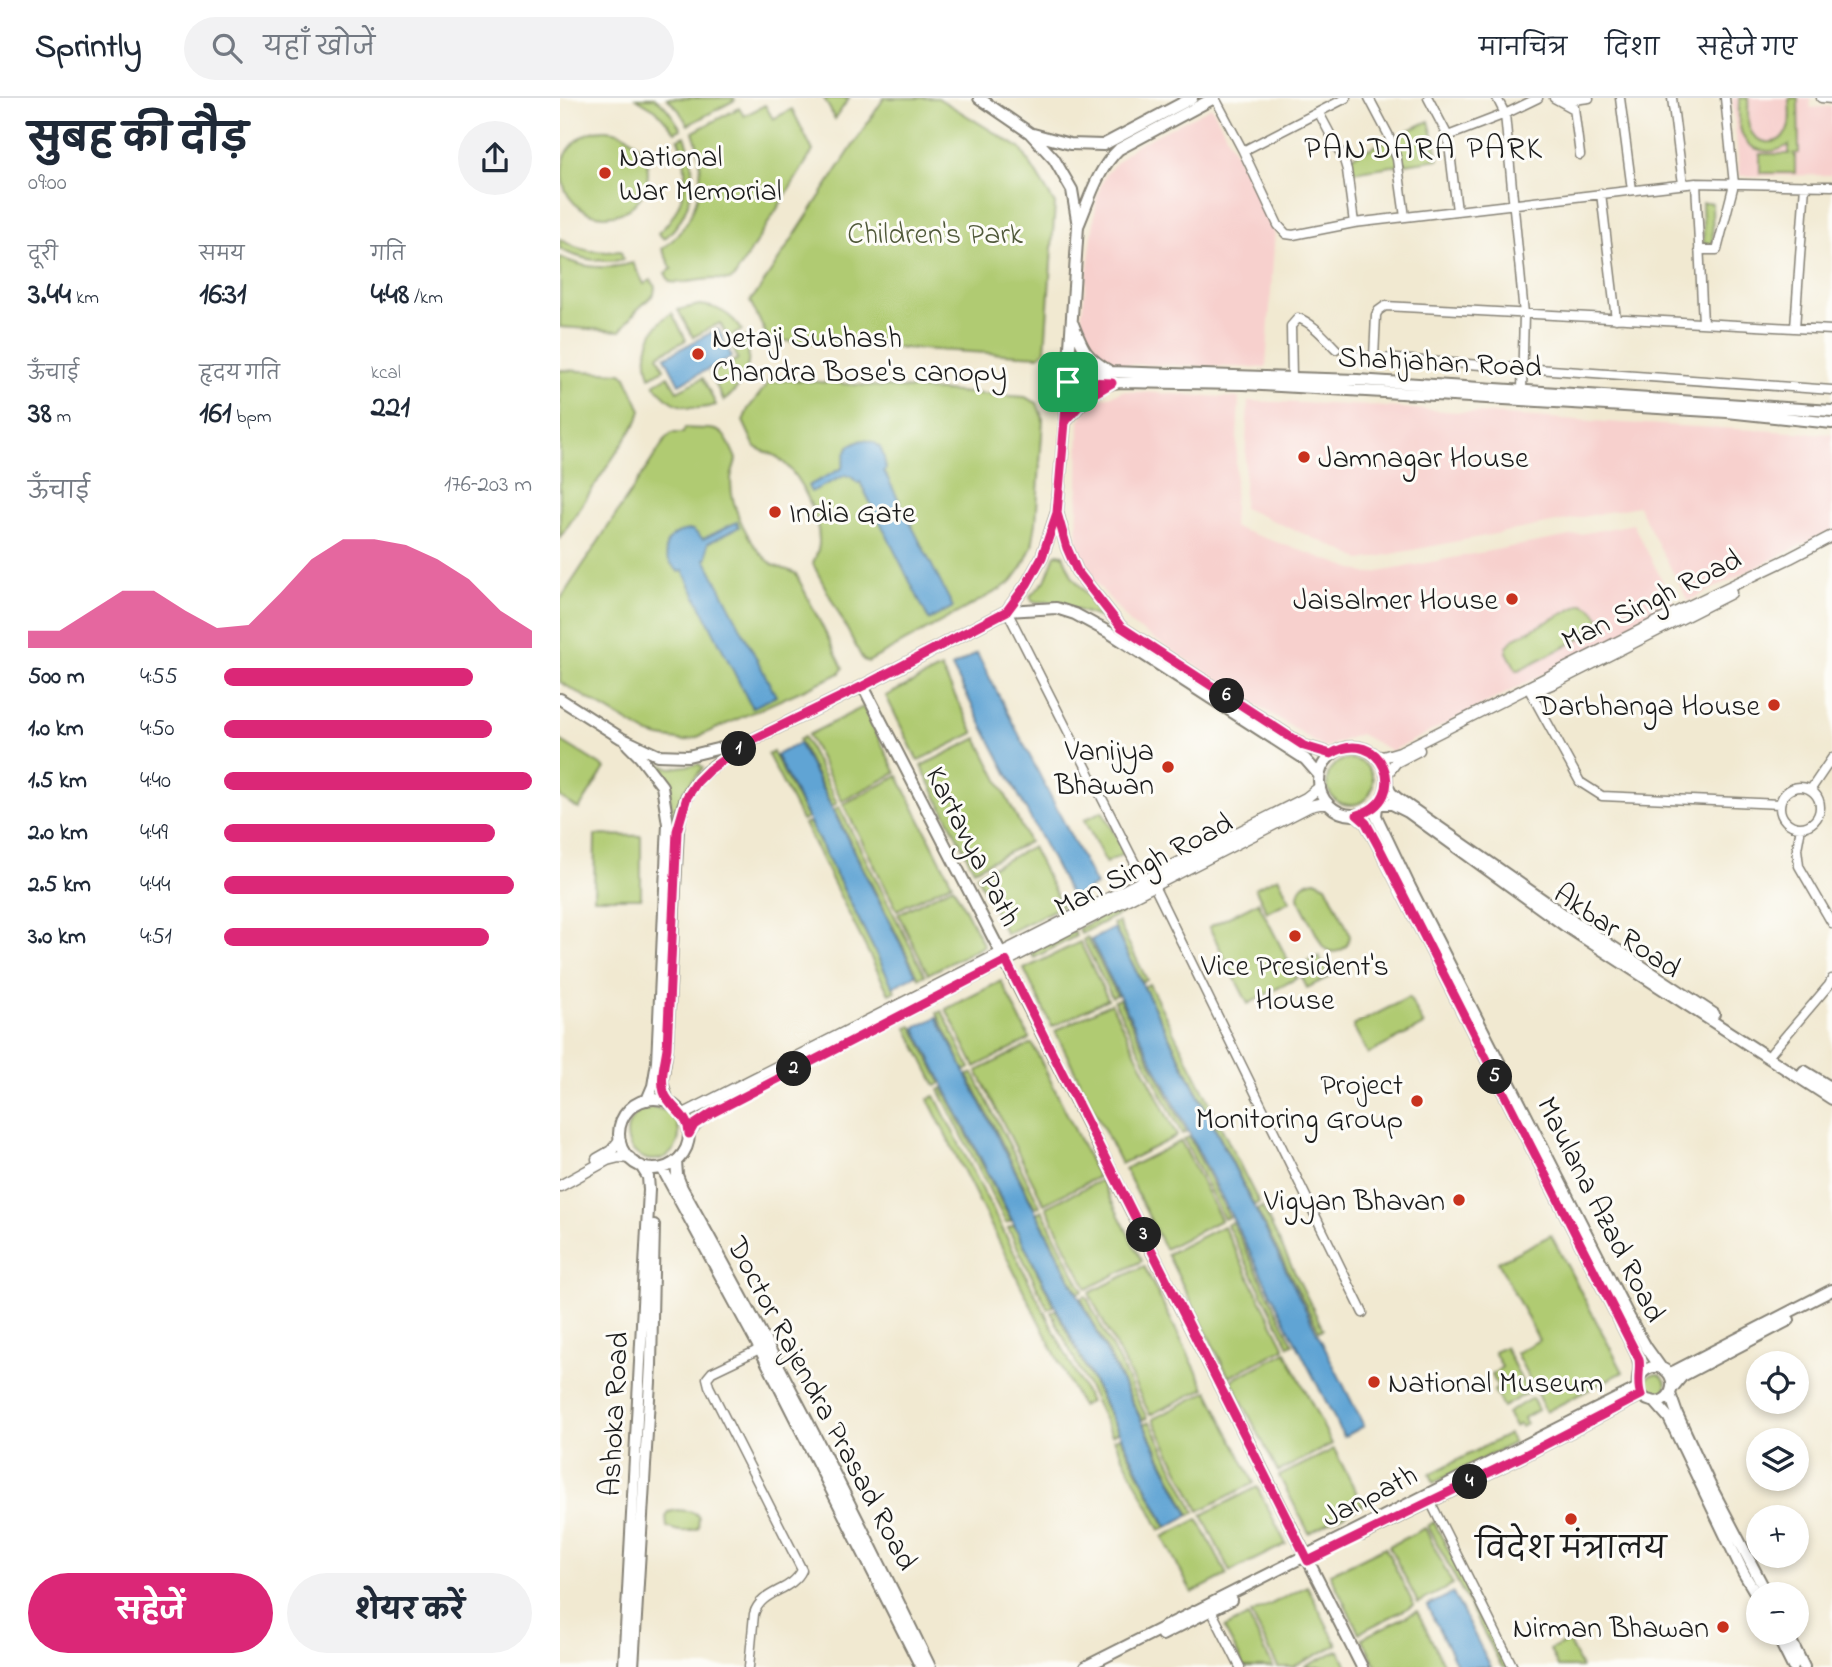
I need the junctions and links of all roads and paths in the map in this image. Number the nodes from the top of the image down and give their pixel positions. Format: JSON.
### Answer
{"nodes":[{"id":1,"x":979,"y":98,"type":"edge"},
{"id":2,"x":1192,"y":98,"type":"edge"},
{"id":3,"x":1215,"y":98,"type":"edge"},
{"id":4,"x":1346,"y":98,"type":"edge"},
{"id":5,"x":1369,"y":98,"type":"edge"},
{"id":6,"x":1428,"y":98,"type":"edge"},
{"id":7,"x":1497,"y":98,"type":"edge"},
{"id":8,"x":1538,"y":98,"type":"edge"},
{"id":9,"x":1555,"y":98,"type":"edge"},
{"id":10,"x":1562,"y":98,"type":"edge"},
{"id":11,"x":1589,"y":98,"type":"edge"},
{"id":12,"x":1620,"y":98,"type":"edge"},
{"id":13,"x":1672,"y":98,"type":"edge"},
{"id":14,"x":1725,"y":98,"type":"edge"},
{"id":15,"x":1821,"y":98,"type":"edge"},
{"id":16,"x":1832,"y":99,"type":"edge"},
{"id":17,"x":1574,"y":104,"type":"edge"},
{"id":18,"x":1318,"y":113,"type":"junction"},
{"id":19,"x":1505,"y":114,"type":"junction"},
{"id":20,"x":1030,"y":133,"type":"junction"},
{"id":21,"x":1448,"y":136,"type":"junction"},
{"id":22,"x":1243,"y":151,"type":"junction"},
{"id":23,"x":1580,"y":155,"type":"dead end"},
{"id":24,"x":1696,"y":183,"type":"junction"},
{"id":25,"x":1684,"y":184,"type":"junction"},
{"id":26,"x":1734,"y":184,"type":"junction"},
{"id":27,"x":1805,"y":184,"type":"junction"},
{"id":28,"x":1832,"y":186,"type":"edge"},
{"id":29,"x":1632,"y":190,"type":"junction"},
{"id":30,"x":1601,"y":193,"type":"junction"},
{"id":31,"x":1514,"y":204,"type":"junction"},
{"id":32,"x":1457,"y":211,"type":"junction"},
{"id":33,"x":1405,"y":217,"type":"junction"},
{"id":34,"x":1354,"y":223,"type":"junction"},
{"id":35,"x":1079,"y":226,"type":"junction"},
{"id":36,"x":1699,"y":250,"type":"junction"},
{"id":37,"x":1524,"y":314,"type":"junction"},
{"id":38,"x":1616,"y":319,"type":"junction"},
{"id":39,"x":1072,"y":321,"type":"junction"},
{"id":40,"x":1703,"y":323,"type":"junction"},
{"id":41,"x":1795,"y":328,"type":"junction"},
{"id":42,"x":1832,"y":330,"type":"edge"},
{"id":43,"x":1336,"y":349,"type":"dead end"},
{"id":44,"x":1354,"y":356,"type":"dead end"},
{"id":45,"x":1374,"y":358,"type":"junction"},
{"id":46,"x":1524,"y":368,"type":"junction"},
{"id":47,"x":1068,"y":377,"type":"junction"},
{"id":48,"x":1112,"y":378,"type":"junction"},
{"id":49,"x":1292,"y":378,"type":"junction"},
{"id":50,"x":1522,"y":390,"type":"junction"},
{"id":51,"x":1832,"y":390,"type":"edge"},
{"id":52,"x":1832,"y":411,"type":"edge"},
{"id":53,"x":1065,"y":422,"type":"junction"},
{"id":54,"x":1832,"y":423,"type":"edge"},
{"id":55,"x":1057,"y":513,"type":"junction"},
{"id":56,"x":1832,"y":536,"type":"edge"},
{"id":57,"x":1832,"y":543,"type":"edge"},
{"id":58,"x":1007,"y":611,"type":"junction"},
{"id":59,"x":1112,"y":615,"type":"junction"},
{"id":60,"x":1102,"y":629,"type":"junction"},
{"id":61,"x":863,"y":686,"type":"junction"},
{"id":62,"x":1531,"y":693,"type":"junction"},
{"id":63,"x":560,"y":699,"type":"edge"},
{"id":64,"x":621,"y":738,"type":"junction"},
{"id":65,"x":750,"y":741,"type":"junction"},
{"id":66,"x":1331,"y":754,"type":"junction"},
{"id":67,"x":1378,"y":757,"type":"junction"},
{"id":68,"x":1832,"y":758,"type":"edge"},
{"id":69,"x":1387,"y":780,"type":"junction"},
{"id":70,"x":1319,"y":781,"type":"junction"},
{"id":71,"x":1811,"y":789,"type":"junction"},
{"id":72,"x":1328,"y":804,"type":"junction"},
{"id":73,"x":1780,"y":804,"type":"junction"},
{"id":74,"x":1378,"y":805,"type":"junction"},
{"id":75,"x":1357,"y":815,"type":"junction"},
{"id":76,"x":673,"y":827,"type":"junction"},
{"id":77,"x":1801,"y":827,"type":"junction"},
{"id":78,"x":1144,"y":881,"type":"junction"},
{"id":79,"x":1154,"y":886,"type":"junction"},
{"id":80,"x":1832,"y":923,"type":"edge"},
{"id":81,"x":1004,"y":957,"type":"junction"},
{"id":82,"x":1832,"y":979,"type":"edge"},
{"id":83,"x":1772,"y":1052,"type":"junction"},
{"id":84,"x":1832,"y":1088,"type":"edge"},
{"id":85,"x":1832,"y":1098,"type":"edge"},
{"id":86,"x":647,"y":1100,"type":"junction"},
{"id":87,"x":668,"y":1102,"type":"junction"},
{"id":88,"x":682,"y":1115,"type":"junction"},
{"id":89,"x":689,"y":1134,"type":"junction"},
{"id":90,"x":620,"y":1140,"type":"junction"},
{"id":91,"x":630,"y":1158,"type":"junction"},
{"id":92,"x":676,"y":1161,"type":"junction"},
{"id":93,"x":641,"y":1166,"type":"junction"},
{"id":94,"x":661,"y":1168,"type":"junction"},
{"id":95,"x":560,"y":1180,"type":"edge"},
{"id":96,"x":560,"y":1186,"type":"edge"},
{"id":97,"x":1832,"y":1290,"type":"edge"},
{"id":98,"x":1832,"y":1297,"type":"edge"},
{"id":99,"x":1363,"y":1313,"type":"dead end"},
{"id":100,"x":764,"y":1347,"type":"junction"},
{"id":101,"x":1665,"y":1370,"type":"junction"},
{"id":102,"x":1639,"y":1386,"type":"junction"},
{"id":103,"x":1671,"y":1391,"type":"junction"},
{"id":104,"x":1655,"y":1402,"type":"junction"},
{"id":105,"x":1430,"y":1501,"type":"junction"},
{"id":106,"x":1307,"y":1558,"type":"junction"},
{"id":107,"x":1749,"y":1582,"type":"edge"},
{"id":108,"x":1761,"y":1582,"type":"edge"},
{"id":109,"x":1211,"y":1610,"type":"junction"},
{"id":110,"x":1782,"y":1645,"type":"edge"},
{"id":111,"x":1793,"y":1645,"type":"edge"},
{"id":112,"x":624,"y":1667,"type":"edge"},
{"id":113,"x":633,"y":1667,"type":"edge"},
{"id":114,"x":749,"y":1667,"type":"edge"},
{"id":115,"x":921,"y":1667,"type":"edge"},
{"id":116,"x":930,"y":1667,"type":"edge"},
{"id":117,"x":1085,"y":1667,"type":"edge"},
{"id":118,"x":1099,"y":1667,"type":"edge"},
{"id":119,"x":1240,"y":1667,"type":"edge"},
{"id":120,"x":1362,"y":1667,"type":"edge"},
{"id":121,"x":1513,"y":1667,"type":"edge"},
{"id":122,"x":1793,"y":1667,"type":"edge"},
{"id":123,"x":1804,"y":1667,"type":"edge"}],
"edges":[{"from":1,"to":20,"type":"main road"},
{"from":2,"to":20,"type":"main road"},
{"from":3,"to":22,"type":"street"},
{"from":3,"to":35,"type":"main road"},
{"from":4,"to":18,"type":"street"},
{"from":5,"to":33,"type":"street"},
{"from":6,"to":21,"type":"street"},
{"from":7,"to":19,"type":"street"},
{"from":8,"to":19,"type":"street"},
{"from":9,"to":17,"type":"street"},
{"from":10,"to":17,"type":"street"},
{"from":11,"to":17,"type":"street"},
{"from":12,"to":29,"type":"street"},
{"from":13,"to":25,"type":"street"},
{"from":14,"to":26,"type":"street"},
{"from":15,"to":16,"type":"street"},
{"from":17,"to":23,"type":"street"},
{"from":18,"to":22,"type":"street"},
{"from":18,"to":34,"type":"street"},
{"from":19,"to":21,"type":"street"},
{"from":19,"to":31,"type":"street"},
{"from":20,"to":35,"type":"main road"},
{"from":21,"to":32,"type":"street"},
{"from":22,"to":34,"type":"street"},
{"from":24,"to":25,"type":"street"},
{"from":24,"to":26,"type":"street"},
{"from":24,"to":36,"type":"street"},
{"from":25,"to":29,"type":"street"},
{"from":26,"to":27,"type":"street"},
{"from":26,"to":36,"type":"street"},
{"from":27,"to":28,"type":"street"},
{"from":27,"to":41,"type":"street"},
{"from":29,"to":30,"type":"street"},
{"from":30,"to":31,"type":"street"},
{"from":30,"to":38,"type":"street"},
{"from":31,"to":32,"type":"street"},
{"from":31,"to":37,"type":"street"},
{"from":32,"to":33,"type":"street"},
{"from":33,"to":34,"type":"street"},
{"from":35,"to":39,"type":"main road"},
{"from":36,"to":40,"type":"street"},
{"from":37,"to":38,"type":"street"},
{"from":37,"to":45,"type":"street"},
{"from":37,"to":46,"type":"street"},
{"from":38,"to":40,"type":"street"},
{"from":39,"to":47,"type":"main road"},
{"from":39,"to":48,"type":"main road"},
{"from":40,"to":41,"type":"street"},
{"from":41,"to":42,"type":"street"},
{"from":43,"to":49,"type":"street"},
{"from":44,"to":45,"type":"street"},
{"from":45,"to":46,"type":"street"},
{"from":46,"to":50,"type":"street"},
{"from":46,"to":51,"type":"street"},
{"from":47,"to":48,"type":"main road"},
{"from":47,"to":53,"type":"main road"},
{"from":48,"to":49,"type":"main road","name":"Shahjahan Road"},
{"from":48,"to":53,"type":"main road"},
{"from":48,"to":54,"type":"main road","name":"Shahjahan Road"},
{"from":49,"to":50,"type":"main road","name":"Shahjahan Road"},
{"from":50,"to":52,"type":"main road","name":"Shahjahan Road"},
{"from":53,"to":55,"type":"main road"},
{"from":55,"to":58,"type":"main road"},
{"from":55,"to":59,"type":"main road"},
{"from":56,"to":67,"type":"street","name":"Man Singh Road"},
{"from":57,"to":62,"type":"street","name":"Man Singh Road"},
{"from":58,"to":60,"type":"main road"},
{"from":58,"to":61,"type":"main road"},
{"from":58,"to":78,"type":"street"},
{"from":59,"to":60,"type":"main road"},
{"from":59,"to":66,"type":"main road"},
{"from":60,"to":70,"type":"main road"},
{"from":61,"to":65,"type":"main road"},
{"from":61,"to":81,"type":"main road","name":"Kartavya Path"},
{"from":62,"to":69,"type":"street","name":"Man Singh Road"},
{"from":62,"to":73,"type":"street"},
{"from":63,"to":64,"type":"main road"},
{"from":64,"to":65,"type":"main road"},
{"from":64,"to":76,"type":"main road"},
{"from":65,"to":76,"type":"main road"},
{"from":66,"to":67,"type":"main road"},
{"from":66,"to":70,"type":"main road"},
{"from":67,"to":69,"type":"main road"},
{"from":68,"to":71,"type":"street"},
{"from":69,"to":74,"type":"main road"},
{"from":69,"to":83,"type":"main road","name":"Akbar Road"},
{"from":70,"to":72,"type":"main road"},
{"from":70,"to":78,"type":"street","name":"Man Singh Road"},
{"from":71,"to":73,"type":"street"},
{"from":71,"to":77,"type":"street"},
{"from":72,"to":75,"type":"main road"},
{"from":72,"to":79,"type":"street","name":"Man Singh Road"},
{"from":73,"to":77,"type":"street"},
{"from":74,"to":75,"type":"main road"},
{"from":74,"to":85,"type":"main road","name":"Akbar Road"},
{"from":74,"to":101,"type":"main road","name":"Maulana Azad Road"},
{"from":75,"to":102,"type":"main road","name":"Maulana Azad Road"},
{"from":76,"to":86,"type":"main road"},
{"from":76,"to":87,"type":"main road"},
{"from":77,"to":80,"type":"street"},
{"from":78,"to":81,"type":"street","name":"Man Singh Road"},
{"from":79,"to":81,"type":"street","name":"Man Singh Road"},
{"from":79,"to":99,"type":"street"},
{"from":81,"to":88,"type":"street","name":"Man Singh Road"},
{"from":81,"to":89,"type":"street","name":"Man Singh Road"},
{"from":81,"to":106,"type":"main road","name":"Kartavya Path"},
{"from":82,"to":83,"type":"street"},
{"from":83,"to":84,"type":"main road","name":"Akbar Road"},
{"from":86,"to":87,"type":"main road"},
{"from":86,"to":90,"type":"main road"},
{"from":87,"to":88,"type":"main road"},
{"from":88,"to":89,"type":"main road"},
{"from":89,"to":92,"type":"main road"},
{"from":90,"to":91,"type":"main road"},
{"from":90,"to":95,"type":"street"},
{"from":91,"to":93,"type":"main road"},
{"from":91,"to":96,"type":"street"},
{"from":92,"to":94,"type":"main road"},
{"from":92,"to":100,"type":"main road","name":"Doctor Rajendra Prasad Road"},
{"from":93,"to":94,"type":"main road"},
{"from":93,"to":112,"type":"main road","name":"Ashoka Road"},
{"from":94,"to":100,"type":"main road","name":"Doctor Rajendra Prasad Road"},
{"from":94,"to":113,"type":"main road","name":"Ashoka Road"},
{"from":97,"to":101,"type":"main road"},
{"from":98,"to":103,"type":"main road"},
{"from":100,"to":114,"type":"street"},
{"from":100,"to":115,"type":"main road","name":"Doctor Rajendra Prasad Road"},
{"from":100,"to":116,"type":"main road","name":"Doctor Rajendra Prasad Road"},
{"from":101,"to":102,"type":"main road"},
{"from":101,"to":103,"type":"main road"},
{"from":102,"to":104,"type":"main road"},
{"from":102,"to":105,"type":"main road","name":"Janpath"},
{"from":102,"to":106,"type":"main road","name":"Janpath"},
{"from":103,"to":104,"type":"main road"},
{"from":103,"to":108,"type":"main road"},
{"from":104,"to":107,"type":"main road"},
{"from":105,"to":106,"type":"main road","name":"Janpath"},
{"from":105,"to":121,"type":"street"},
{"from":106,"to":109,"type":"main road","name":"Janpath"},
{"from":106,"to":117,"type":"main road","name":"Janpath"},
{"from":106,"to":120,"type":"main road","name":"Kartavya Path"},
{"from":109,"to":118,"type":"main road","name":"Janpath"},
{"from":109,"to":119,"type":"street"},
{"from":110,"to":122,"type":"main road"},
{"from":111,"to":123,"type":"main road"}]}
